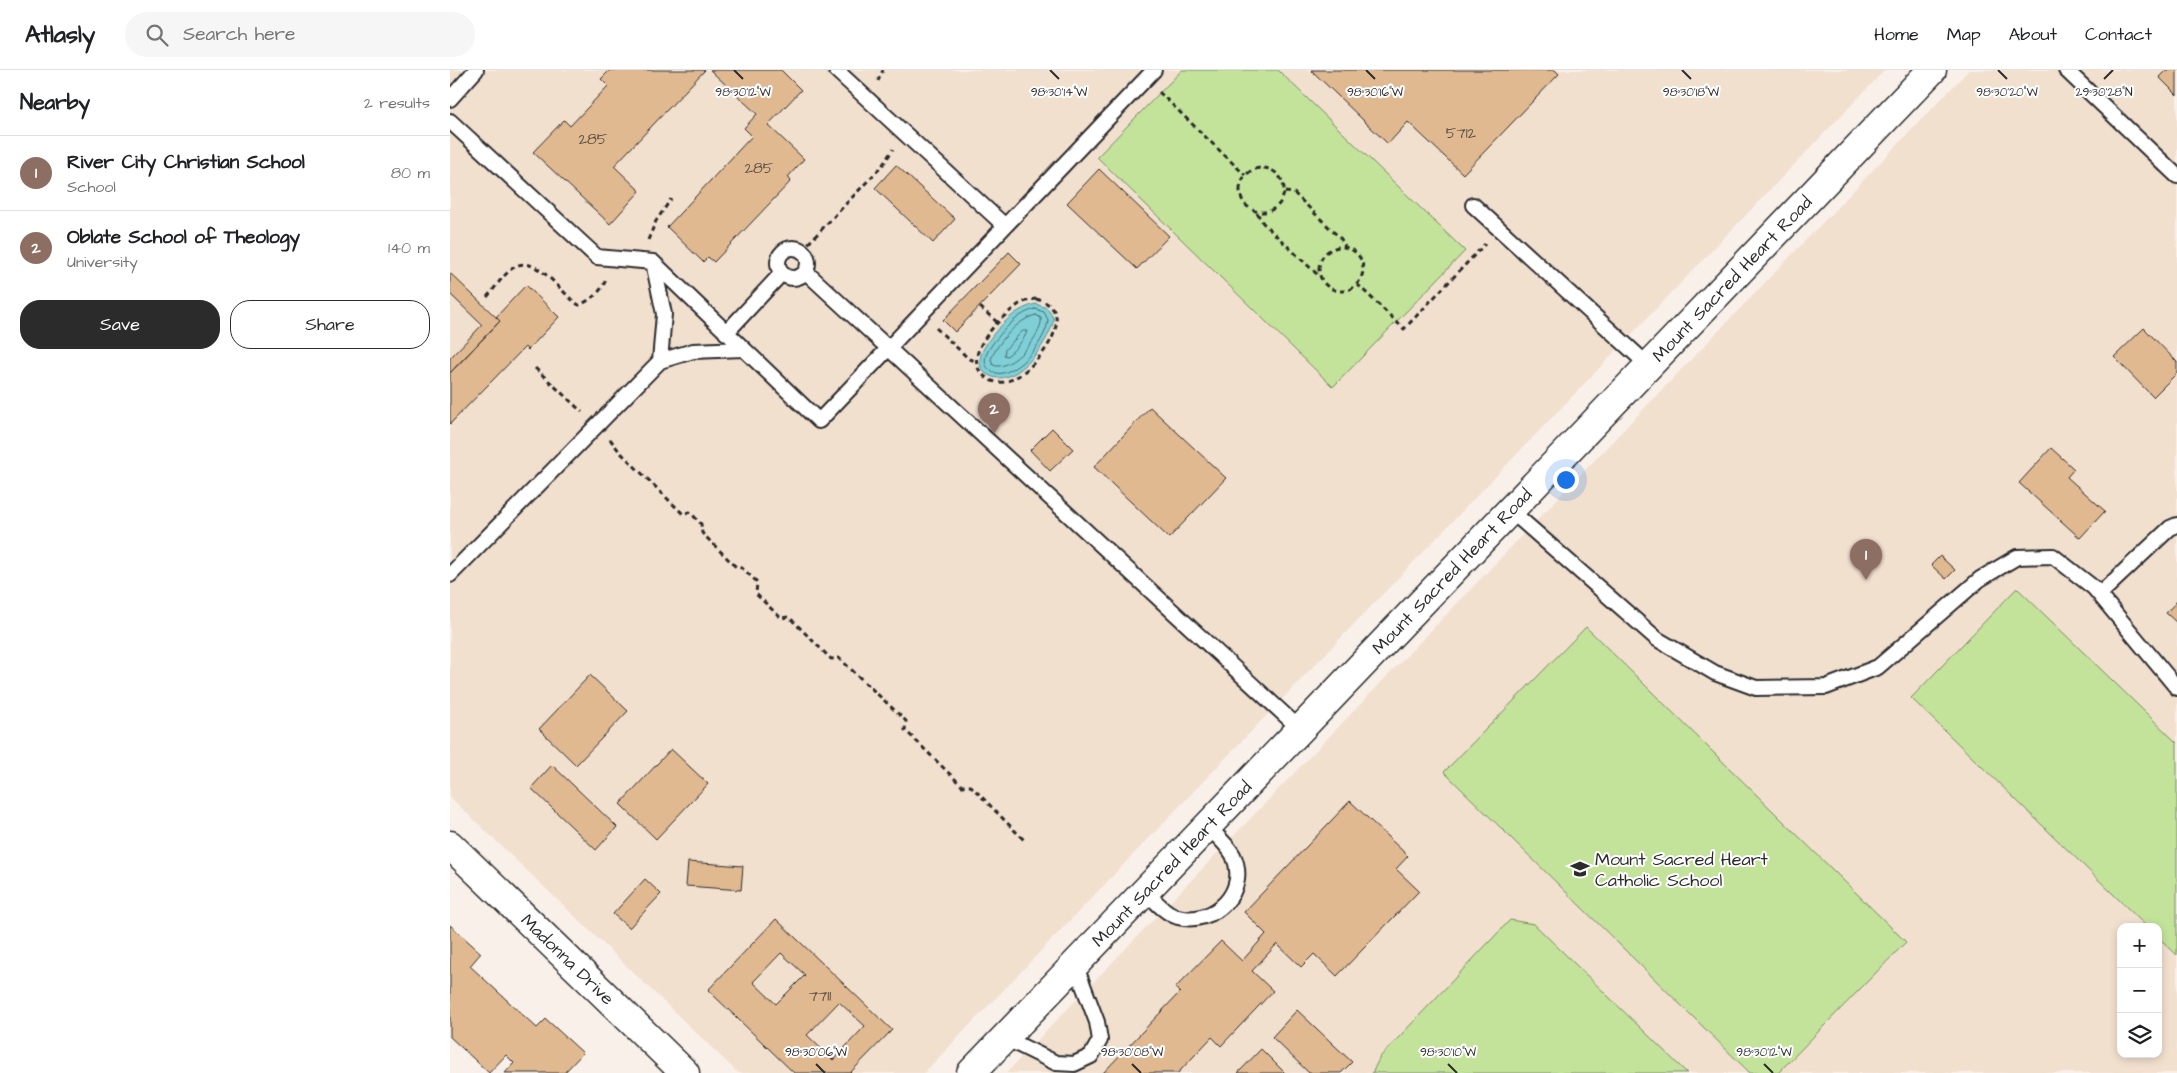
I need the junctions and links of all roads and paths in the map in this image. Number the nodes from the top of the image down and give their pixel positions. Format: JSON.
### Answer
{"nodes":[{"id":1,"x":476,"y":70,"type":"edge"},
{"id":2,"x":836,"y":70,"type":"edge"},
{"id":3,"x":883,"y":70,"type":"edge"},
{"id":4,"x":1932,"y":70,"type":"edge"},
{"id":5,"x":2066,"y":70,"type":"edge"},
{"id":6,"x":1150,"y":75,"type":"edge"},
{"id":7,"x":450,"y":99,"type":"edge"},
{"id":8,"x":887,"y":118,"type":"junction"},
{"id":9,"x":450,"y":121,"type":"edge"},
{"id":10,"x":1245,"y":175,"type":"junction"},
{"id":11,"x":2177,"y":176,"type":"edge"},
{"id":12,"x":1285,"y":192,"type":"junction"},
{"id":13,"x":1473,"y":205,"type":"dead end"},
{"id":14,"x":1257,"y":212,"type":"junction"},
{"id":15,"x":1005,"y":226,"type":"junction"},
{"id":16,"x":1499,"y":229,"type":"junction"},
{"id":17,"x":1346,"y":246,"type":"junction"},
{"id":18,"x":802,"y":250,"type":"junction"},
{"id":19,"x":653,"y":262,"type":"junction"},
{"id":20,"x":806,"y":272,"type":"junction"},
{"id":21,"x":782,"y":273,"type":"junction"},
{"id":22,"x":1319,"y":276,"type":"junction"},
{"id":23,"x":1357,"y":284,"type":"junction"},
{"id":24,"x":980,"y":306,"type":"dead end"},
{"id":25,"x":922,"y":313,"type":"junction"},
{"id":26,"x":998,"y":323,"type":"junction"},
{"id":27,"x":726,"y":333,"type":"junction"},
{"id":28,"x":889,"y":348,"type":"junction"},
{"id":29,"x":743,"y":349,"type":"junction"},
{"id":30,"x":976,"y":360,"type":"junction"},
{"id":31,"x":660,"y":361,"type":"junction"},
{"id":32,"x":1649,"y":366,"type":"junction"},
{"id":33,"x":535,"y":368,"type":"dead end"},
{"id":34,"x":597,"y":426,"type":"junction"},
{"id":35,"x":1510,"y":510,"type":"junction"},
{"id":36,"x":2177,"y":525,"type":"edge"},
{"id":37,"x":450,"y":575,"type":"edge"},
{"id":38,"x":2100,"y":594,"type":"junction"},
{"id":39,"x":2177,"y":688,"type":"edge"},
{"id":40,"x":1300,"y":729,"type":"junction"},
{"id":41,"x":1208,"y":826,"type":"junction"},
{"id":42,"x":1024,"y":840,"type":"dead end"},
{"id":43,"x":450,"y":845,"type":"edge"},
{"id":44,"x":1145,"y":891,"type":"junction"},
{"id":45,"x":1075,"y":964,"type":"junction"},
{"id":46,"x":1005,"y":1038,"type":"junction"},
{"id":47,"x":685,"y":1073,"type":"edge"},
{"id":48,"x":971,"y":1073,"type":"edge"}],
"edges":[{"from":1,"to":7,"type":"lane"},
{"from":2,"to":8,"type":"lane"},
{"from":3,"to":8,"type":"path"},
{"from":4,"to":32,"type":"street","name":"Mount Sacred Heart Road"},
{"from":5,"to":11,"type":"lane"},
{"from":6,"to":10,"type":"path"},
{"from":6,"to":15,"type":"lane"},
{"from":8,"to":15,"type":"lane"},
{"from":8,"to":18,"type":"path"},
{"from":9,"to":19,"type":"lane"},
{"from":10,"to":12,"type":"path"},
{"from":10,"to":14,"type":"path"},
{"from":12,"to":14,"type":"path"},
{"from":12,"to":17,"type":"path"},
{"from":13,"to":16,"type":"lane"},
{"from":14,"to":22,"type":"path"},
{"from":15,"to":25,"type":"lane"},
{"from":16,"to":23,"type":"path"},
{"from":16,"to":32,"type":"lane"},
{"from":17,"to":22,"type":"path"},
{"from":17,"to":23,"type":"path"},
{"from":18,"to":20,"type":"lane"},
{"from":18,"to":21,"type":"lane"},
{"from":19,"to":27,"type":"lane"},
{"from":19,"to":31,"type":"lane"},
{"from":20,"to":21,"type":"lane"},
{"from":20,"to":28,"type":"lane"},
{"from":21,"to":27,"type":"lane"},
{"from":22,"to":23,"type":"path"},
{"from":24,"to":26,"type":"path"},
{"from":25,"to":28,"type":"lane"},
{"from":25,"to":30,"type":"path"},
{"from":26,"to":30,"type":"path"},
{"from":26,"to":30,"type":"path"},
{"from":27,"to":29,"type":"lane"},
{"from":28,"to":29,"type":"lane"},
{"from":28,"to":40,"type":"lane"},
{"from":29,"to":31,"type":"lane"},
{"from":31,"to":34,"type":"lane"},
{"from":32,"to":35,"type":"street","name":"Mount Sacred Heart Road"},
{"from":33,"to":34,"type":"path"},
{"from":34,"to":37,"type":"lane"},
{"from":34,"to":42,"type":"path"},
{"from":35,"to":38,"type":"lane"},
{"from":35,"to":40,"type":"street","name":"Mount Sacred Heart Road"},
{"from":36,"to":38,"type":"lane"},
{"from":38,"to":39,"type":"lane"},
{"from":40,"to":41,"type":"street","name":"Mount Sacred Heart Road"},
{"from":41,"to":44,"type":"street","name":"Mount Sacred Heart Road"},
{"from":41,"to":44,"type":"lane"},
{"from":43,"to":47,"type":"street","name":"Madonna Drive"},
{"from":44,"to":45,"type":"street","name":"Mount Sacred Heart Road"},
{"from":45,"to":46,"type":"street","name":"Mount Sacred Heart Road"},
{"from":45,"to":46,"type":"lane"},
{"from":46,"to":48,"type":"street","name":"Mount Sacred Heart Road"}]}
